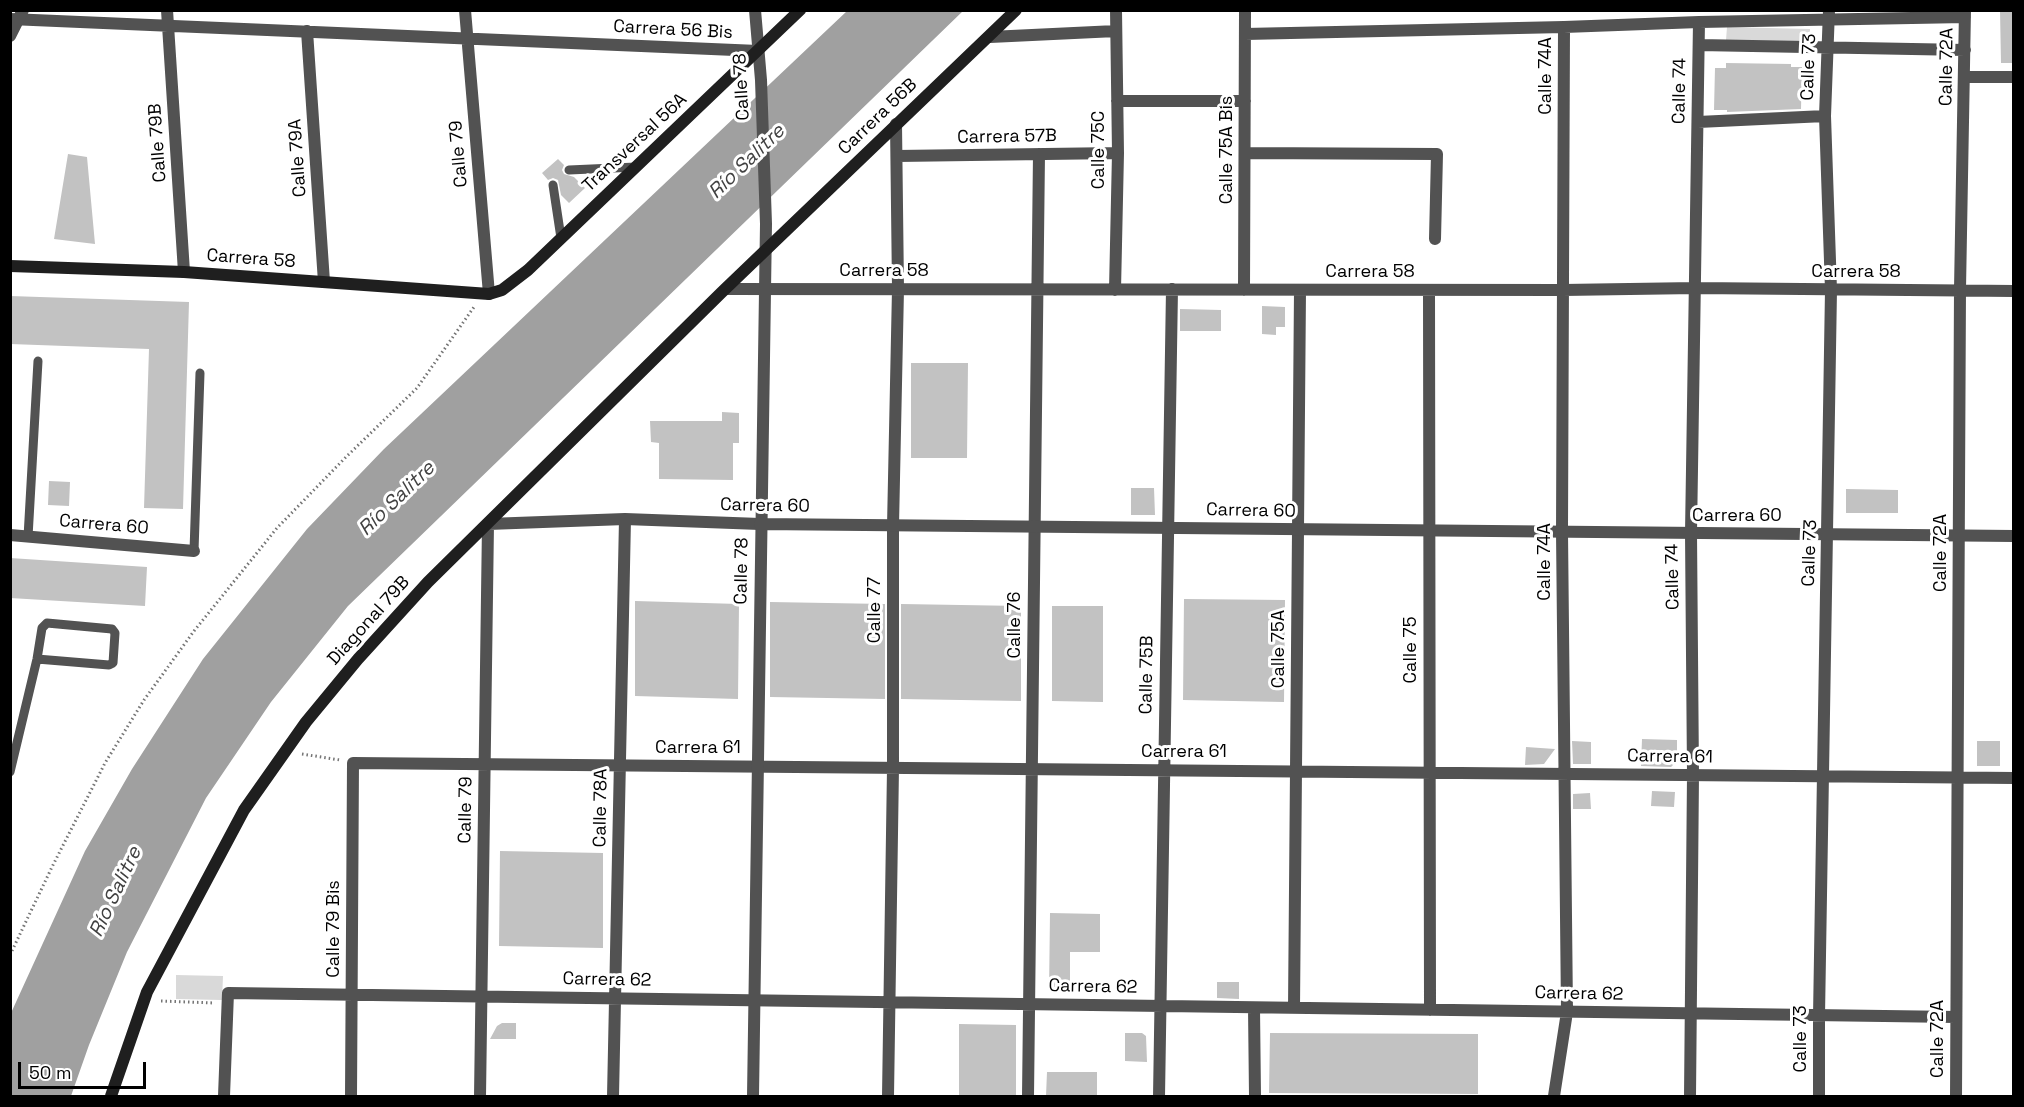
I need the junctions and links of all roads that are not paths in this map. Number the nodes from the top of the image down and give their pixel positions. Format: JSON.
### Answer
{"nodes":[{"id":1,"x":167,"y":10,"type":"edge"},
{"id":2,"x":465,"y":10,"type":"edge"},
{"id":3,"x":754,"y":10,"type":"edge"},
{"id":4,"x":800,"y":10,"type":"edge"},
{"id":5,"x":1016,"y":10,"type":"edge"},
{"id":6,"x":1116,"y":10,"type":"edge"},
{"id":7,"x":1245,"y":10,"type":"edge"},
{"id":8,"x":1965,"y":14,"type":"edge"},
{"id":9,"x":17,"y":16,"type":"edge"},
{"id":10,"x":1829,"y":16,"type":"edge"},
{"id":11,"x":1699,"y":22,"type":"junction"},
{"id":12,"x":168,"y":26,"type":"junction"},
{"id":13,"x":1564,"y":27,"type":"junction"},
{"id":14,"x":307,"y":32,"type":"junction"},
{"id":15,"x":1116,"y":32,"type":"junction"},
{"id":16,"x":1245,"y":34,"type":"junction"},
{"id":17,"x":10,"y":36,"type":"edge"},
{"id":18,"x":990,"y":37,"type":"junction"},
{"id":19,"x":467,"y":38,"type":"junction"},
{"id":20,"x":1699,"y":45,"type":"junction"},
{"id":21,"x":1827,"y":49,"type":"junction"},
{"id":22,"x":1965,"y":50,"type":"junction"},
{"id":23,"x":758,"y":51,"type":"junction"},
{"id":24,"x":1965,"y":77,"type":"junction"},
{"id":25,"x":2013,"y":77,"type":"edge"},
{"id":26,"x":1117,"y":101,"type":"junction"},
{"id":27,"x":1245,"y":101,"type":"junction"},
{"id":28,"x":1825,"y":116,"type":"junction"},
{"id":29,"x":1698,"y":122,"type":"junction"},
{"id":30,"x":896,"y":124,"type":"junction"},
{"id":31,"x":1118,"y":153,"type":"junction"},
{"id":32,"x":1245,"y":153,"type":"junction"},
{"id":33,"x":1040,"y":154,"type":"junction"},
{"id":34,"x":897,"y":156,"type":"junction"},
{"id":35,"x":636,"y":167,"type":"junction"},
{"id":36,"x":569,"y":171,"type":"dead end"},
{"id":37,"x":553,"y":185,"type":"dead end"},
{"id":38,"x":561,"y":238,"type":"junction"},
{"id":39,"x":1435,"y":239,"type":"dead end"},
{"id":40,"x":766,"y":251,"type":"junction"},
{"id":41,"x":10,"y":266,"type":"edge"},
{"id":42,"x":184,"y":272,"type":"junction"},
{"id":43,"x":324,"y":282,"type":"junction"},
{"id":44,"x":1696,"y":288,"type":"junction"},
{"id":45,"x":726,"y":289,"type":"junction"},
{"id":46,"x":898,"y":289,"type":"junction"},
{"id":47,"x":1172,"y":289,"type":"junction"},
{"id":48,"x":765,"y":290,"type":"junction"},
{"id":49,"x":1038,"y":290,"type":"junction"},
{"id":50,"x":1115,"y":290,"type":"junction"},
{"id":51,"x":1244,"y":290,"type":"junction"},
{"id":52,"x":1300,"y":290,"type":"junction"},
{"id":53,"x":1429,"y":290,"type":"junction"},
{"id":54,"x":1563,"y":290,"type":"junction"},
{"id":55,"x":1831,"y":290,"type":"junction"},
{"id":56,"x":1960,"y":290,"type":"junction"},
{"id":57,"x":2013,"y":291,"type":"edge"},
{"id":58,"x":489,"y":294,"type":"junction"},
{"id":59,"x":38,"y":361,"type":"dead end"},
{"id":60,"x":200,"y":373,"type":"dead end"},
{"id":61,"x":625,"y":519,"type":"junction"},
{"id":62,"x":488,"y":524,"type":"junction"},
{"id":63,"x":760,"y":524,"type":"junction"},
{"id":64,"x":893,"y":526,"type":"junction"},
{"id":65,"x":1034,"y":527,"type":"junction"},
{"id":66,"x":1168,"y":528,"type":"junction"},
{"id":67,"x":1297,"y":530,"type":"junction"},
{"id":68,"x":1428,"y":531,"type":"junction"},
{"id":69,"x":1562,"y":532,"type":"junction"},
{"id":70,"x":1691,"y":533,"type":"junction"},
{"id":71,"x":1827,"y":534,"type":"junction"},
{"id":72,"x":10,"y":535,"type":"edge"},
{"id":73,"x":1959,"y":536,"type":"junction"},
{"id":74,"x":2013,"y":536,"type":"edge"},
{"id":75,"x":28,"y":537,"type":"junction"},
{"id":76,"x":194,"y":551,"type":"joint"},
{"id":77,"x":37,"y":659,"type":"junction"},
{"id":78,"x":353,"y":763,"type":"joint"},
{"id":79,"x":484,"y":764,"type":"junction"},
{"id":80,"x":620,"y":765,"type":"junction"},
{"id":81,"x":758,"y":766,"type":"junction"},
{"id":82,"x":893,"y":768,"type":"junction"},
{"id":83,"x":1032,"y":769,"type":"junction"},
{"id":84,"x":1163,"y":770,"type":"junction"},
{"id":85,"x":1296,"y":771,"type":"junction"},
{"id":86,"x":10,"y":772,"type":"edge"},
{"id":87,"x":1430,"y":773,"type":"junction"},
{"id":88,"x":1564,"y":774,"type":"junction"},
{"id":89,"x":1693,"y":775,"type":"junction"},
{"id":90,"x":1824,"y":776,"type":"junction"},
{"id":91,"x":1958,"y":777,"type":"junction"},
{"id":92,"x":2013,"y":778,"type":"edge"},
{"id":93,"x":351,"y":994,"type":"junction"},
{"id":94,"x":481,"y":996,"type":"junction"},
{"id":95,"x":615,"y":998,"type":"junction"},
{"id":96,"x":754,"y":1000,"type":"junction"},
{"id":97,"x":890,"y":1002,"type":"junction"},
{"id":98,"x":1029,"y":1004,"type":"junction"},
{"id":99,"x":1159,"y":1006,"type":"junction"},
{"id":100,"x":1254,"y":1008,"type":"junction"},
{"id":101,"x":1294,"y":1008,"type":"junction"},
{"id":102,"x":1430,"y":1010,"type":"junction"},
{"id":103,"x":1567,"y":1012,"type":"junction"},
{"id":104,"x":1691,"y":1014,"type":"junction"},
{"id":105,"x":1819,"y":1016,"type":"junction"},
{"id":106,"x":1956,"y":1017,"type":"junction"},
{"id":107,"x":111,"y":1096,"type":"edge"},
{"id":108,"x":224,"y":1096,"type":"edge"},
{"id":109,"x":351,"y":1096,"type":"edge"},
{"id":110,"x":480,"y":1096,"type":"edge"},
{"id":111,"x":614,"y":1096,"type":"edge"},
{"id":112,"x":753,"y":1096,"type":"edge"},
{"id":113,"x":888,"y":1096,"type":"edge"},
{"id":114,"x":1028,"y":1096,"type":"edge"},
{"id":115,"x":1159,"y":1096,"type":"edge"},
{"id":116,"x":1255,"y":1096,"type":"edge"},
{"id":117,"x":1554,"y":1096,"type":"edge"},
{"id":118,"x":1690,"y":1096,"type":"edge"},
{"id":119,"x":1819,"y":1096,"type":"edge"},
{"id":120,"x":1956,"y":1096,"type":"edge"}],
"edges":[{"from":1,"to":12,"type":"street","name":"Calle 79B"},
{"from":2,"to":19,"type":"street","name":"Calle 79"},
{"from":3,"to":23,"type":"street","name":"Calle 78"},
{"from":4,"to":23,"type":"main road","name":"Transversal 56A"},
{"from":5,"to":18,"type":"main road","name":"Carrera 56B"},
{"from":6,"to":15,"type":"street","name":"Calle 75C"},
{"from":7,"to":16,"type":"street","name":"Calle 75A Bis"},
{"from":8,"to":10,"type":"street"},
{"from":8,"to":22,"type":"street","name":"Calle 72A"},
{"from":9,"to":12,"type":"street","name":"Carrera 56 Bis"},
{"from":9,"to":17,"type":"street"},
{"from":10,"to":11,"type":"street"},
{"from":10,"to":21,"type":"street","name":"Calle 73"},
{"from":11,"to":13,"type":"street"},
{"from":11,"to":20,"type":"street","name":"Calle 74"},
{"from":12,"to":14,"type":"street","name":"Carrera 56 Bis"},
{"from":12,"to":42,"type":"street","name":"Calle 79B"},
{"from":13,"to":16,"type":"street"},
{"from":13,"to":54,"type":"street","name":"Calle 74A"},
{"from":14,"to":19,"type":"street","name":"Carrera 56 Bis"},
{"from":14,"to":43,"type":"street","name":"Calle 79A"},
{"from":15,"to":18,"type":"street"},
{"from":15,"to":26,"type":"street","name":"Calle 75C"},
{"from":16,"to":27,"type":"street","name":"Calle 75A Bis"},
{"from":18,"to":30,"type":"main road","name":"Carrera 56B"},
{"from":19,"to":23,"type":"street","name":"Carrera 56 Bis"},
{"from":19,"to":58,"type":"street","name":"Calle 79"},
{"from":20,"to":21,"type":"street"},
{"from":20,"to":29,"type":"street","name":"Calle 74"},
{"from":21,"to":22,"type":"street"},
{"from":21,"to":28,"type":"street","name":"Calle 73"},
{"from":22,"to":24,"type":"street","name":"Calle 72A"},
{"from":23,"to":35,"type":"main road","name":"Transversal 56A"},
{"from":23,"to":40,"type":"street","name":"Calle 78"},
{"from":24,"to":25,"type":"street"},
{"from":24,"to":56,"type":"street","name":"Calle 72A"},
{"from":26,"to":27,"type":"street"},
{"from":26,"to":31,"type":"street","name":"Calle 75C"},
{"from":27,"to":32,"type":"street","name":"Calle 75A Bis"},
{"from":28,"to":29,"type":"street"},
{"from":28,"to":55,"type":"street","name":"Calle 73"},
{"from":29,"to":44,"type":"street","name":"Calle 74"},
{"from":30,"to":34,"type":"street","name":"Calle 77"},
{"from":30,"to":40,"type":"main road","name":"Carrera 56B"},
{"from":31,"to":33,"type":"street","name":"Carrera 57B"},
{"from":31,"to":50,"type":"street","name":"Calle 75C"},
{"from":32,"to":39,"type":"street"},
{"from":32,"to":51,"type":"street","name":"Calle 75A Bis"},
{"from":33,"to":34,"type":"street","name":"Carrera 57B"},
{"from":33,"to":49,"type":"street","name":"Calle 76"},
{"from":34,"to":46,"type":"street","name":"Calle 77"},
{"from":35,"to":36,"type":"lane"},
{"from":35,"to":38,"type":"main road","name":"Transversal 56A"},
{"from":37,"to":38,"type":"lane"},
{"from":38,"to":58,"type":"main road","name":"Transversal 56A"},
{"from":40,"to":45,"type":"main road","name":"Diagonal 79B"},
{"from":40,"to":48,"type":"street","name":"Calle 78"},
{"from":41,"to":42,"type":"main road","name":"Carrera 58"},
{"from":42,"to":43,"type":"main road","name":"Carrera 58"},
{"from":43,"to":58,"type":"main road","name":"Carrera 58"},
{"from":44,"to":54,"type":"street","name":"Carrera 58"},
{"from":44,"to":55,"type":"street","name":"Carrera 58"},
{"from":44,"to":70,"type":"street","name":"Calle 74"},
{"from":45,"to":48,"type":"street","name":"Carrera 58"},
{"from":45,"to":62,"type":"main road","name":"Diagonal 79B"},
{"from":46,"to":48,"type":"street","name":"Carrera 58"},
{"from":46,"to":49,"type":"street","name":"Carrera 58"},
{"from":46,"to":64,"type":"street","name":"Calle 77"},
{"from":47,"to":50,"type":"street","name":"Carrera 58"},
{"from":47,"to":51,"type":"street","name":"Carrera 58"},
{"from":47,"to":66,"type":"street","name":"Calle 75B"},
{"from":48,"to":63,"type":"street","name":"Calle 78"},
{"from":49,"to":50,"type":"street","name":"Carrera 58"},
{"from":49,"to":65,"type":"street","name":"Calle 76"},
{"from":51,"to":52,"type":"street","name":"Carrera 58"},
{"from":52,"to":53,"type":"street","name":"Carrera 58"},
{"from":52,"to":67,"type":"street","name":"Calle 75A"},
{"from":53,"to":54,"type":"street","name":"Carrera 58"},
{"from":53,"to":68,"type":"street","name":"Calle 75"},
{"from":54,"to":69,"type":"street","name":"Calle 74A"},
{"from":55,"to":56,"type":"street","name":"Carrera 58"},
{"from":55,"to":71,"type":"street","name":"Calle 73"},
{"from":56,"to":57,"type":"street","name":"Carrera 58"},
{"from":56,"to":73,"type":"street","name":"Calle 72A"},
{"from":59,"to":75,"type":"lane"},
{"from":60,"to":76,"type":"lane"},
{"from":61,"to":62,"type":"street","name":"Carrera 60"},
{"from":61,"to":63,"type":"street","name":"Carrera 60"},
{"from":61,"to":80,"type":"street","name":"Calle 78A"},
{"from":62,"to":79,"type":"street","name":"Calle 79"},
{"from":62,"to":107,"type":"main road","name":"Diagonal 79B"},
{"from":63,"to":64,"type":"street","name":"Carrera 60"},
{"from":63,"to":81,"type":"street","name":"Calle 78"},
{"from":64,"to":65,"type":"street","name":"Carrera 60"},
{"from":64,"to":82,"type":"street","name":"Calle 77"},
{"from":65,"to":66,"type":"street","name":"Carrera 60"},
{"from":65,"to":83,"type":"street","name":"Calle 76"},
{"from":66,"to":67,"type":"street","name":"Carrera 60"},
{"from":66,"to":84,"type":"street","name":"Calle 75B"},
{"from":67,"to":68,"type":"street","name":"Carrera 60"},
{"from":67,"to":85,"type":"street","name":"Calle 75A"},
{"from":68,"to":69,"type":"street","name":"Carrera 60"},
{"from":68,"to":87,"type":"street","name":"Calle 75"},
{"from":69,"to":70,"type":"street","name":"Carrera 60"},
{"from":69,"to":88,"type":"street","name":"Calle 74A"},
{"from":70,"to":71,"type":"street","name":"Carrera 60"},
{"from":70,"to":89,"type":"street","name":"Calle 74"},
{"from":71,"to":73,"type":"street","name":"Carrera 60"},
{"from":71,"to":90,"type":"street","name":"Calle 73"},
{"from":72,"to":75,"type":"street","name":"Carrera 60"},
{"from":73,"to":74,"type":"street","name":"Carrera 60"},
{"from":73,"to":91,"type":"street","name":"Calle 72A"},
{"from":75,"to":76,"type":"street","name":"Carrera 60"},
{"from":77,"to":77,"type":"lane"},
{"from":77,"to":86,"type":"lane"},
{"from":78,"to":79,"type":"street","name":"Carrera 61"},
{"from":78,"to":93,"type":"street","name":"Calle 79 Bis"},
{"from":79,"to":80,"type":"street","name":"Carrera 61"},
{"from":79,"to":94,"type":"street","name":"Calle 79"},
{"from":80,"to":81,"type":"street","name":"Carrera 61"},
{"from":80,"to":95,"type":"street","name":"Calle 78A"},
{"from":81,"to":82,"type":"street","name":"Carrera 61"},
{"from":81,"to":96,"type":"street","name":"Calle 78"},
{"from":82,"to":83,"type":"street","name":"Carrera 61"},
{"from":82,"to":97,"type":"street","name":"Calle 77"},
{"from":83,"to":84,"type":"street","name":"Carrera 61"},
{"from":83,"to":98,"type":"street","name":"Calle 76"},
{"from":84,"to":85,"type":"street","name":"Carrera 61"},
{"from":84,"to":99,"type":"street","name":"Calle 75B"},
{"from":85,"to":87,"type":"street","name":"Carrera 61"},
{"from":85,"to":101,"type":"street","name":"Calle 75A"},
{"from":87,"to":88,"type":"street","name":"Carrera 61"},
{"from":87,"to":102,"type":"street","name":"Calle 75"},
{"from":88,"to":89,"type":"street","name":"Carrera 61"},
{"from":88,"to":103,"type":"street","name":"Calle 74A"},
{"from":89,"to":90,"type":"street","name":"Carrera 61"},
{"from":89,"to":104,"type":"street","name":"Calle 74"},
{"from":90,"to":91,"type":"street","name":"Carrera 61"},
{"from":90,"to":105,"type":"street","name":"Calle 73"},
{"from":91,"to":92,"type":"street","name":"Carrera 61"},
{"from":91,"to":106,"type":"street","name":"Calle 72A"},
{"from":93,"to":94,"type":"street","name":"Carrera 62"},
{"from":93,"to":108,"type":"street","name":"Carrera 62"},
{"from":93,"to":109,"type":"street","name":"Calle 79 Bis"},
{"from":94,"to":95,"type":"street","name":"Carrera 62"},
{"from":94,"to":110,"type":"street","name":"Calle 79"},
{"from":95,"to":96,"type":"street","name":"Carrera 62"},
{"from":95,"to":111,"type":"street","name":"Calle 78A"},
{"from":96,"to":97,"type":"street","name":"Carrera 62"},
{"from":96,"to":112,"type":"street","name":"Calle 78"},
{"from":97,"to":98,"type":"street","name":"Carrera 62"},
{"from":97,"to":113,"type":"street","name":"Calle 77"},
{"from":98,"to":99,"type":"street","name":"Carrera 62"},
{"from":98,"to":114,"type":"street","name":"Calle 76"},
{"from":99,"to":100,"type":"street","name":"Carrera 62"},
{"from":99,"to":115,"type":"street","name":"Calle 75B"},
{"from":100,"to":101,"type":"street","name":"Carrera 62"},
{"from":100,"to":116,"type":"street"},
{"from":101,"to":102,"type":"street","name":"Carrera 62"},
{"from":102,"to":103,"type":"street","name":"Carrera 62"},
{"from":103,"to":104,"type":"street","name":"Carrera 62"},
{"from":103,"to":117,"type":"street","name":"Calle 74A"},
{"from":104,"to":105,"type":"street","name":"Carrera 62"},
{"from":104,"to":118,"type":"street","name":"Calle 74"},
{"from":105,"to":106,"type":"street","name":"Carrera 62"},
{"from":105,"to":119,"type":"street","name":"Calle 73"},
{"from":106,"to":120,"type":"street","name":"Calle 72A"}]}
